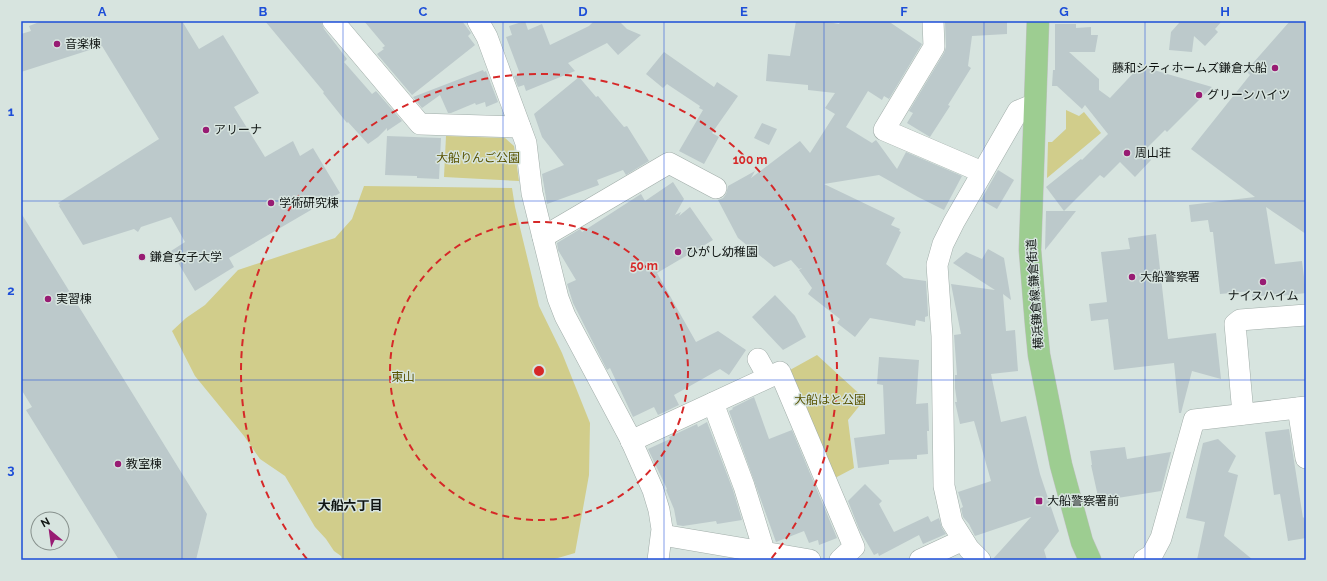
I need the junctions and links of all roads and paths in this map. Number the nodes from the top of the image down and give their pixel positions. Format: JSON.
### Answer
{"nodes":[{"id":1,"x":334,"y":21,"type":"edge"},
{"id":2,"x":478,"y":21,"type":"edge"},
{"id":3,"x":933,"y":21,"type":"edge"},
{"id":4,"x":1038,"y":21,"type":"edge"},
{"id":5,"x":1035,"y":104,"type":"junction"},
{"id":6,"x":520,"y":127,"type":"junction"},
{"id":7,"x":982,"y":172,"type":"junction"},
{"id":8,"x":716,"y":188,"type":"dead end"},
{"id":9,"x":543,"y":237,"type":"junction"},
{"id":10,"x":1306,"y":314,"type":"edge"},
{"id":11,"x":758,"y":359,"type":"dead end"},
{"id":12,"x":768,"y":377,"type":"junction"},
{"id":13,"x":713,"y":403,"type":"junction"},
{"id":14,"x":1302,"y":408,"type":"edge"},
{"id":15,"x":1244,"y":414,"type":"junction"},
{"id":16,"x":631,"y":441,"type":"junction"},
{"id":17,"x":1306,"y":458,"type":"edge"},
{"id":18,"x":662,"y":535,"type":"junction"},
{"id":19,"x":963,"y":540,"type":"junction"},
{"id":20,"x":762,"y":552,"type":"junction"},
{"id":21,"x":658,"y":560,"type":"edge"},
{"id":22,"x":810,"y":560,"type":"edge"},
{"id":23,"x":840,"y":560,"type":"edge"},
{"id":24,"x":920,"y":560,"type":"edge"},
{"id":25,"x":980,"y":560,"type":"edge"},
{"id":26,"x":1090,"y":560,"type":"edge"},
{"id":27,"x":1144,"y":560,"type":"edge"}],
"edges":[{"from":1,"to":6,"type":"street"},
{"from":2,"to":6,"type":"street"},
{"from":3,"to":7,"type":"street"},
{"from":4,"to":5,"type":"main road","name":"横浜鎌倉線;鎌倉街道"},
{"from":5,"to":7,"type":"street"},
{"from":5,"to":26,"type":"main road","name":"横浜鎌倉線;鎌倉街道"},
{"from":6,"to":9,"type":"street"},
{"from":7,"to":19,"type":"street"},
{"from":8,"to":9,"type":"street"},
{"from":9,"to":16,"type":"street"},
{"from":10,"to":15,"type":"street"},
{"from":11,"to":12,"type":"street"},
{"from":12,"to":13,"type":"street"},
{"from":12,"to":23,"type":"street"},
{"from":13,"to":16,"type":"street"},
{"from":13,"to":20,"type":"street"},
{"from":14,"to":15,"type":"street"},
{"from":14,"to":17,"type":"street"},
{"from":15,"to":27,"type":"street"},
{"from":16,"to":18,"type":"street"},
{"from":18,"to":20,"type":"street"},
{"from":18,"to":21,"type":"street"},
{"from":19,"to":24,"type":"street"},
{"from":19,"to":25,"type":"street"},
{"from":20,"to":22,"type":"street"}]}
